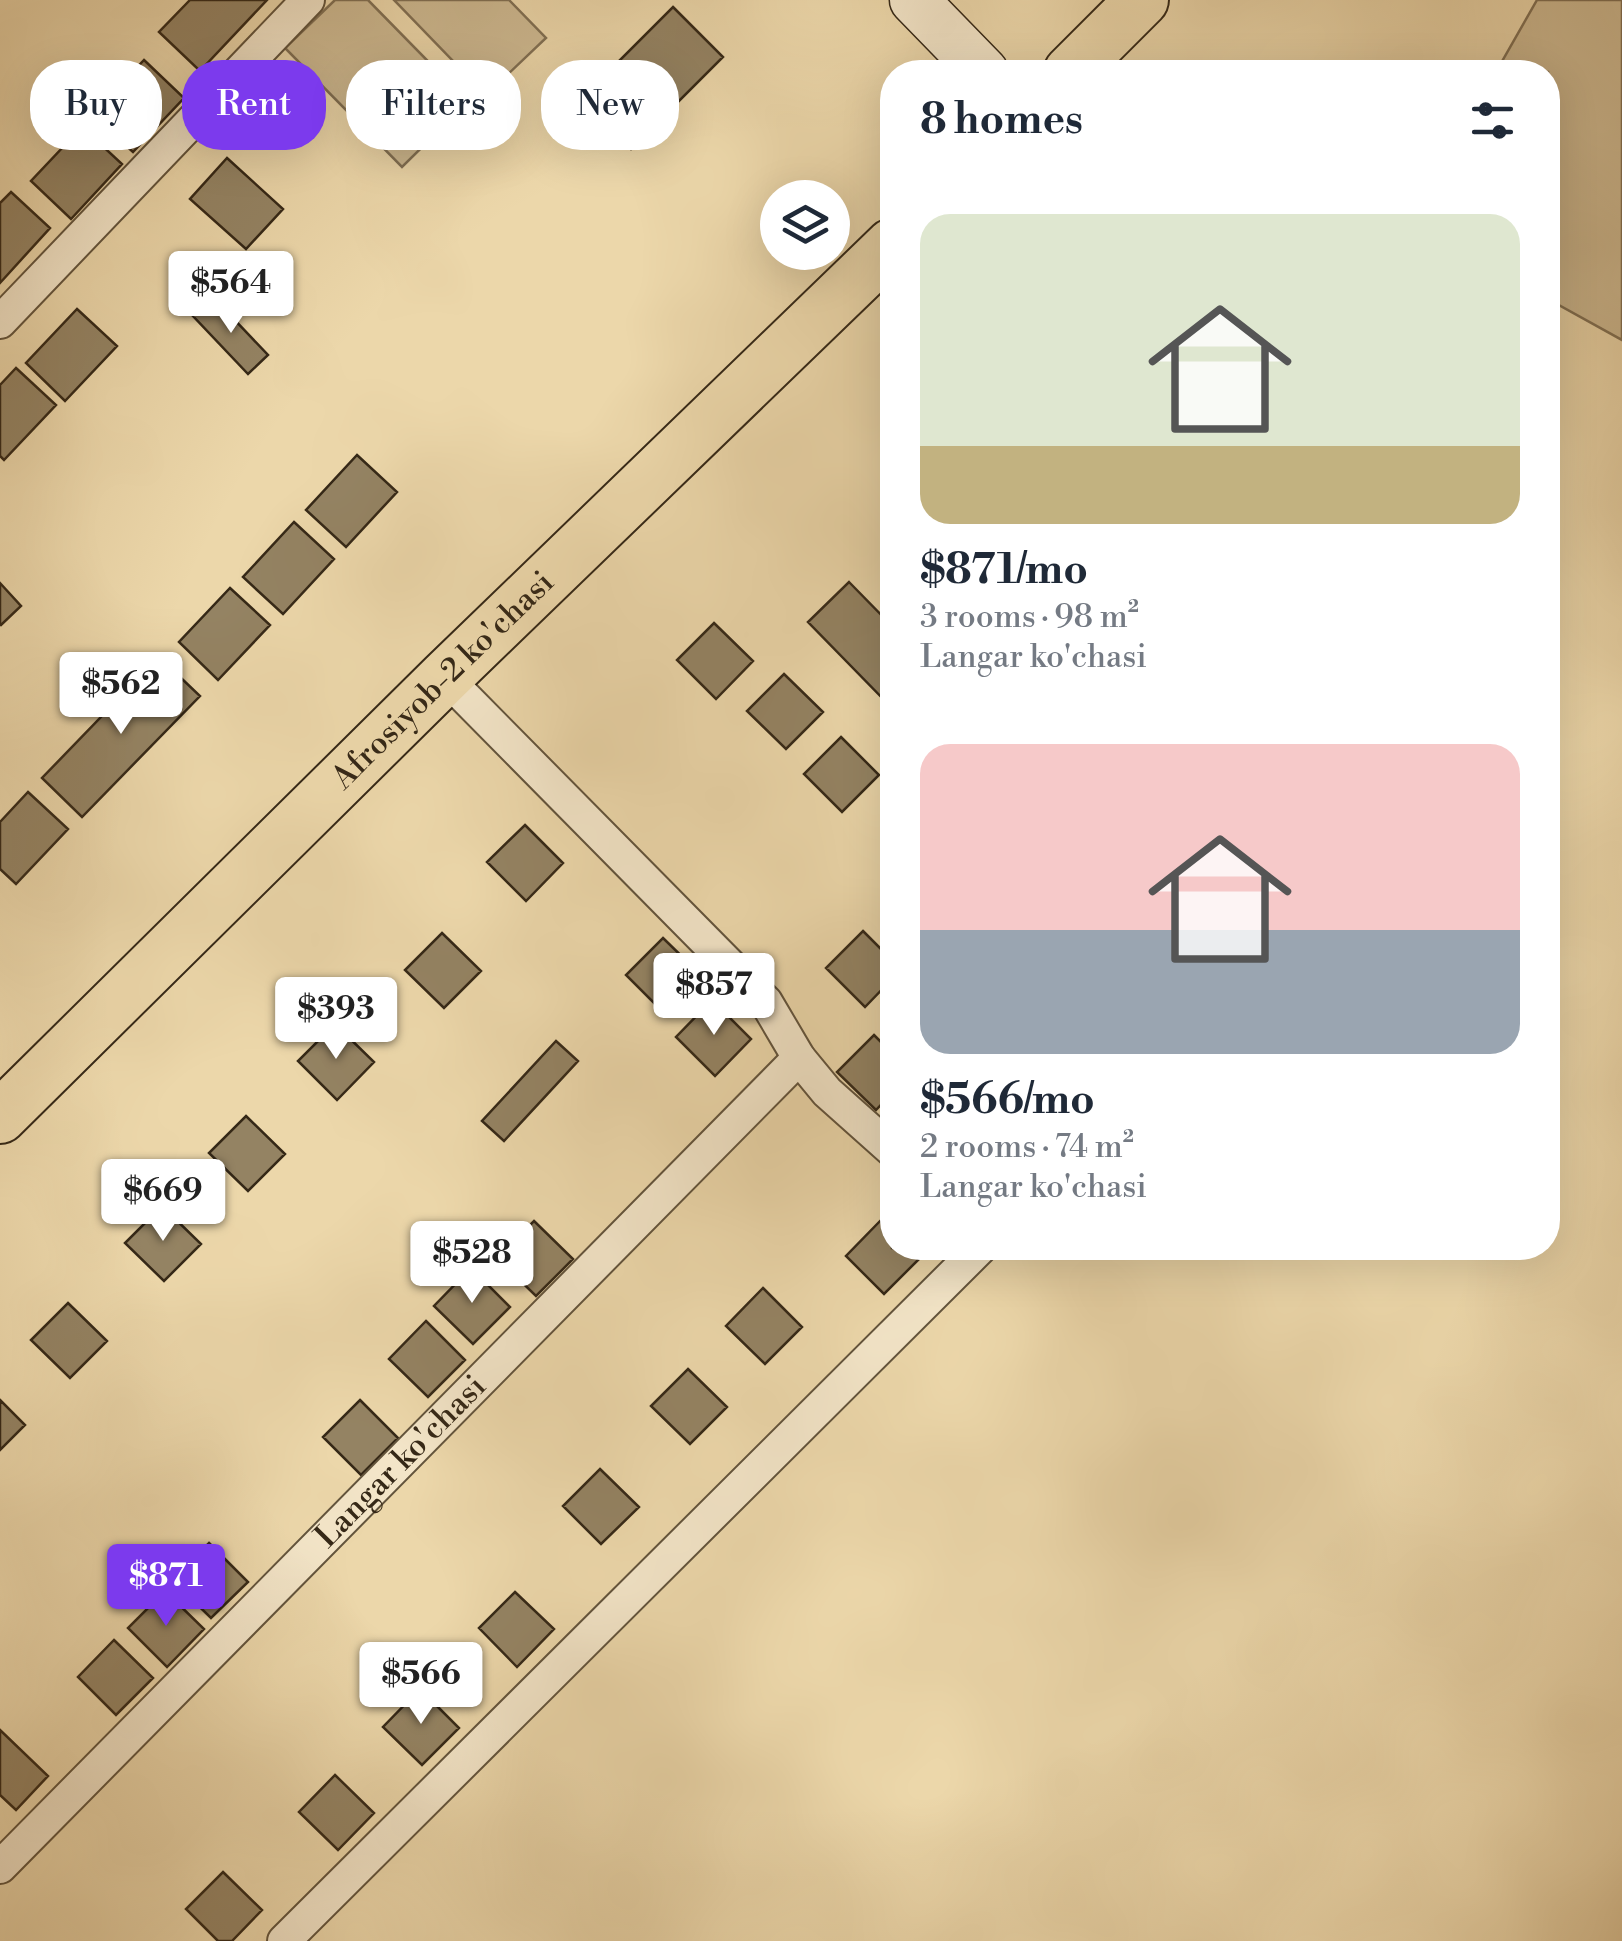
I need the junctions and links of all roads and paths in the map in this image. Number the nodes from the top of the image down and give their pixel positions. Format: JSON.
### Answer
{"nodes":[{"id":1,"x":308,"y":0,"type":"edge"},
{"id":2,"x":914,"y":0,"type":"edge"},
{"id":3,"x":1142,"y":0,"type":"edge"},
{"id":4,"x":972,"y":60,"type":"edge"},
{"id":5,"x":1082,"y":60,"type":"edge"},
{"id":6,"x":880,"y":257,"type":"edge"},
{"id":7,"x":0,"y":322,"type":"edge"},
{"id":8,"x":446,"y":676,"type":"junction"},
{"id":9,"x":800,"y":1058,"type":"junction"},
{"id":10,"x":0,"y":1118,"type":"edge"},
{"id":11,"x":880,"y":1139,"type":"edge"},
{"id":12,"x":968,"y":1260,"type":"edge"},
{"id":13,"x":0,"y":1867,"type":"edge"},
{"id":14,"x":284,"y":1941,"type":"edge"}],
"edges":[{"from":1,"to":7,"type":"street"},
{"from":2,"to":4,"type":"main road"},
{"from":3,"to":5,"type":"main road"},
{"from":6,"to":8,"type":"main road","name":"Afrosiyob-2 ko'chasi"},
{"from":8,"to":9,"type":"street"},
{"from":8,"to":10,"type":"main road","name":"Afrosiyob-2 ko'chasi"},
{"from":9,"to":11,"type":"street"},
{"from":9,"to":13,"type":"street","name":"Langar ko'chasi"},
{"from":12,"to":14,"type":"street"}]}
